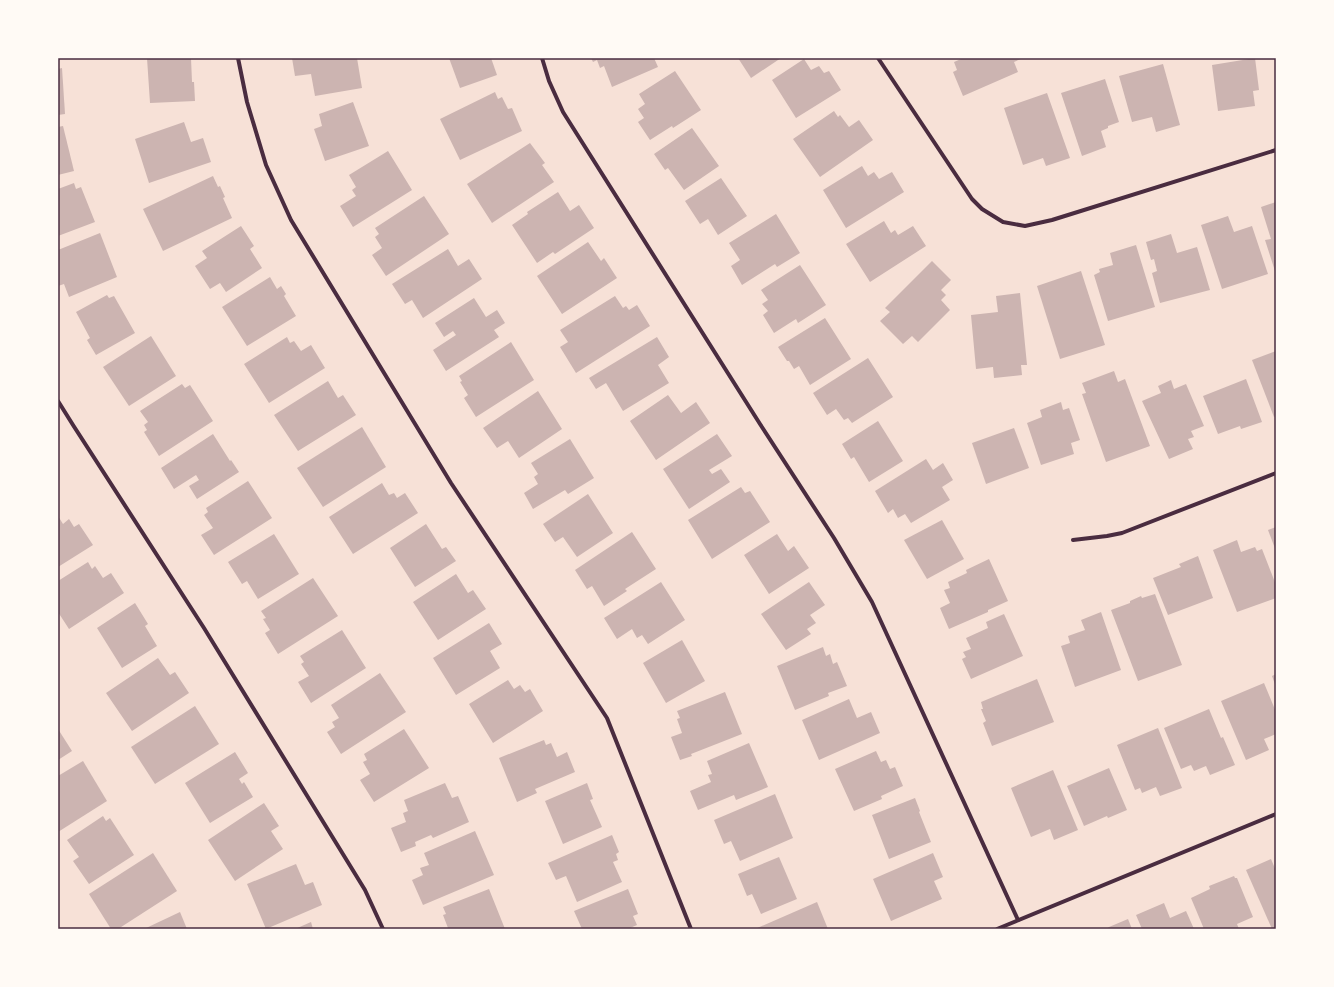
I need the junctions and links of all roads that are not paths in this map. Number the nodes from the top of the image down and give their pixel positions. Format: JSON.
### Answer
{"nodes":[{"id":1,"x":238,"y":58,"type":"edge"},
{"id":2,"x":542,"y":58,"type":"edge"},
{"id":3,"x":878,"y":58,"type":"edge"},
{"id":4,"x":1276,"y":150,"type":"edge"},
{"id":5,"x":58,"y":401,"type":"edge"},
{"id":6,"x":1276,"y":473,"type":"edge"},
{"id":7,"x":1073,"y":540,"type":"dead end"},
{"id":8,"x":1276,"y":814,"type":"edge"},
{"id":9,"x":1018,"y":920,"type":"junction"},
{"id":10,"x":383,"y":929,"type":"edge"},
{"id":11,"x":691,"y":929,"type":"edge"},
{"id":12,"x":997,"y":929,"type":"edge"}],
"edges":[{"from":1,"to":11,"type":"street"},
{"from":2,"to":9,"type":"street"},
{"from":3,"to":4,"type":"street"},
{"from":5,"to":10,"type":"street"},
{"from":6,"to":7,"type":"street"},
{"from":8,"to":9,"type":"street"},
{"from":9,"to":12,"type":"street"}]}
